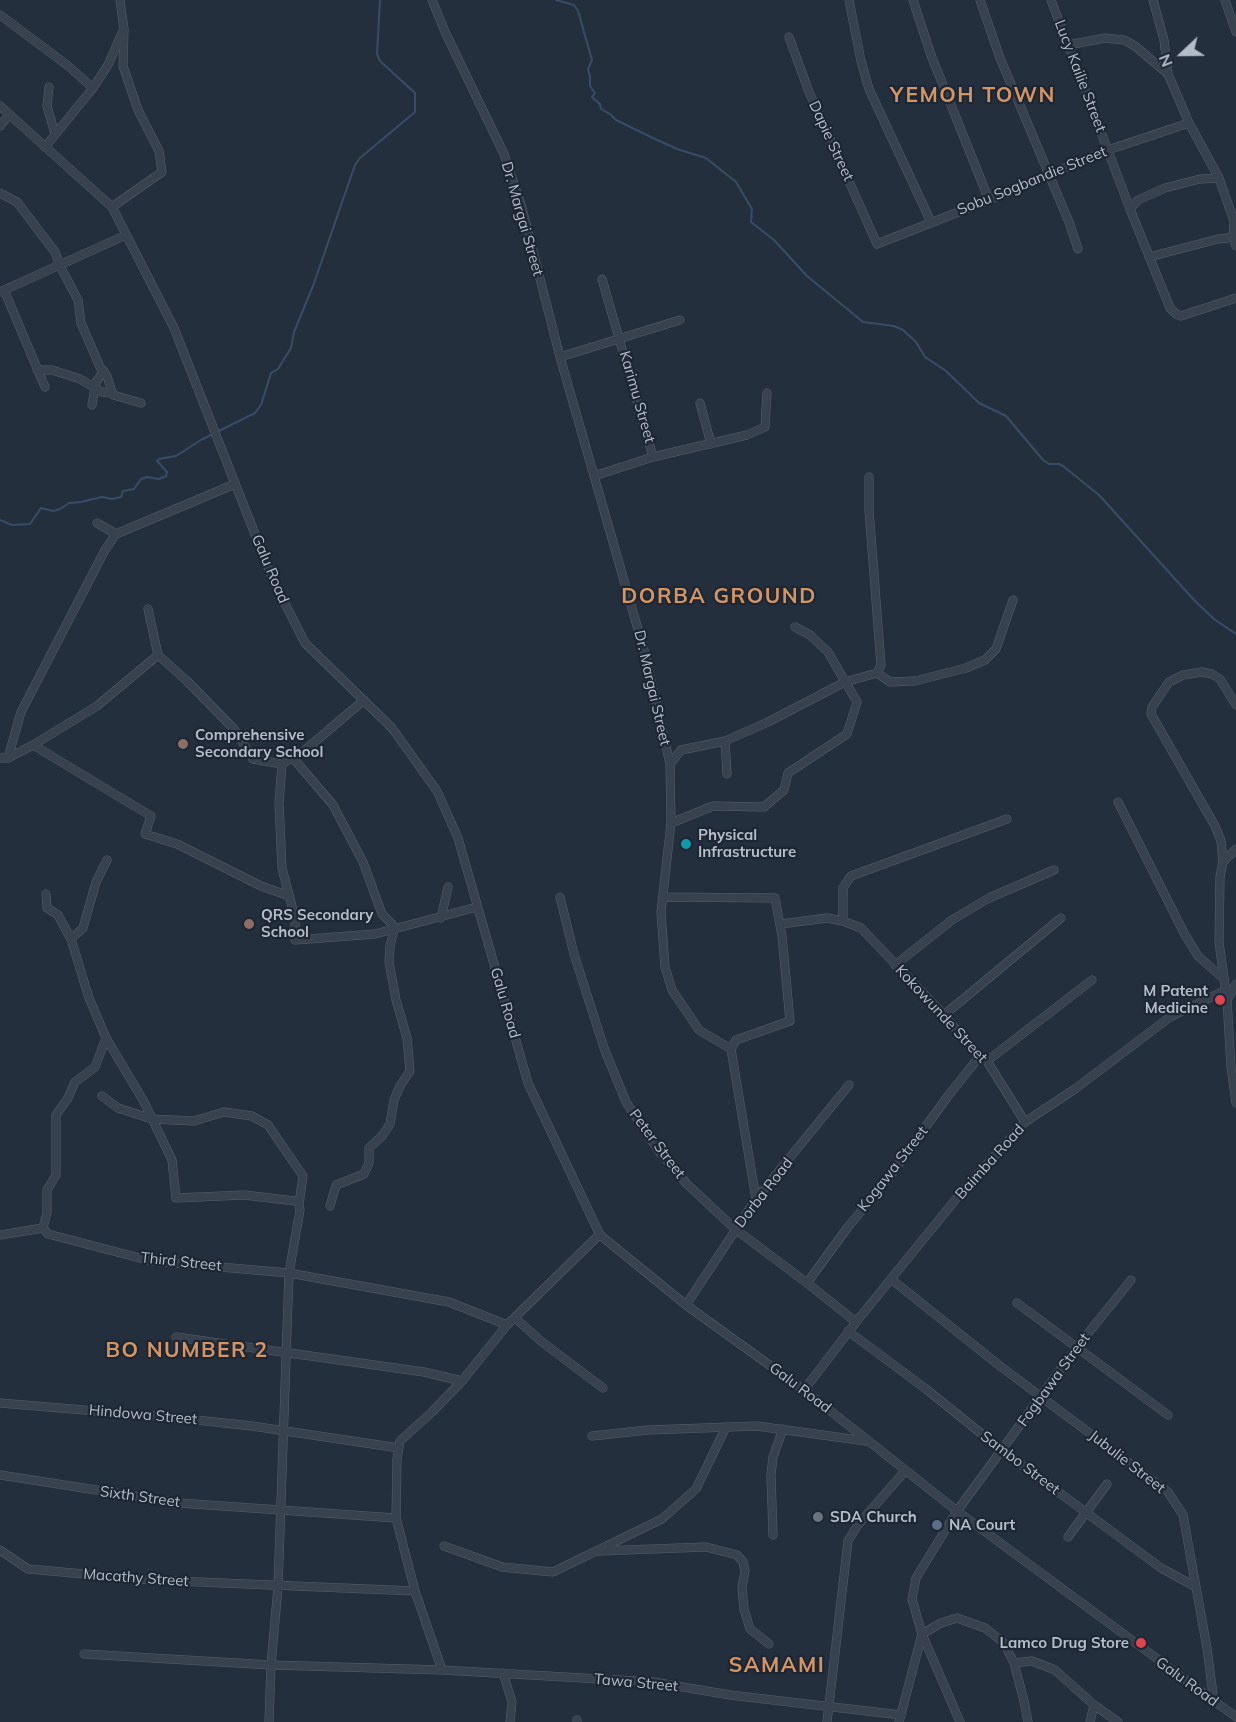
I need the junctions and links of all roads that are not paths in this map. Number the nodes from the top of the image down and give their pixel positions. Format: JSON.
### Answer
{"nodes":[{"id":1,"x":120,"y":0,"type":"edge"},
{"id":2,"x":432,"y":0,"type":"edge"},
{"id":3,"x":849,"y":0,"type":"edge"},
{"id":4,"x":913,"y":0,"type":"edge"},
{"id":5,"x":980,"y":0,"type":"edge"},
{"id":6,"x":1051,"y":0,"type":"edge"},
{"id":7,"x":1154,"y":0,"type":"edge"},
{"id":8,"x":1225,"y":0,"type":"edge"},
{"id":9,"x":0,"y":15,"type":"edge"},
{"id":10,"x":124,"y":29,"type":"junction"},
{"id":11,"x":1236,"y":32,"type":"edge"},
{"id":12,"x":789,"y":37,"type":"dead end"},
{"id":13,"x":1068,"y":45,"type":"junction"},
{"id":14,"x":1168,"y":74,"type":"junction"},
{"id":15,"x":49,"y":87,"type":"dead end"},
{"id":16,"x":93,"y":88,"type":"junction"},
{"id":17,"x":0,"y":106,"type":"edge"},
{"id":18,"x":9,"y":115,"type":"junction"},
{"id":19,"x":1189,"y":123,"type":"junction"},
{"id":20,"x":0,"y":126,"type":"edge"},
{"id":21,"x":56,"y":134,"type":"junction"},
{"id":22,"x":45,"y":147,"type":"junction"},
{"id":23,"x":1108,"y":150,"type":"junction"},
{"id":24,"x":1048,"y":174,"type":"junction"},
{"id":25,"x":1219,"y":178,"type":"junction"},
{"id":26,"x":0,"y":193,"type":"edge"},
{"id":27,"x":988,"y":200,"type":"junction"},
{"id":28,"x":112,"y":207,"type":"junction"},
{"id":29,"x":1130,"y":209,"type":"junction"},
{"id":30,"x":931,"y":222,"type":"junction"},
{"id":31,"x":126,"y":235,"type":"junction"},
{"id":32,"x":1235,"y":240,"type":"edge"},
{"id":33,"x":877,"y":244,"type":"joint"},
{"id":34,"x":1078,"y":249,"type":"dead end"},
{"id":35,"x":1149,"y":257,"type":"junction"},
{"id":36,"x":60,"y":266,"type":"junction"},
{"id":37,"x":602,"y":279,"type":"dead end"},
{"id":38,"x":2,"y":291,"type":"edge"},
{"id":39,"x":1236,"y":298,"type":"edge"},
{"id":40,"x":680,"y":320,"type":"dead end"},
{"id":41,"x":620,"y":338,"type":"junction"},
{"id":42,"x":560,"y":357,"type":"junction"},
{"id":43,"x":37,"y":370,"type":"junction"},
{"id":44,"x":104,"y":371,"type":"junction"},
{"id":45,"x":45,"y":387,"type":"dead end"},
{"id":46,"x":94,"y":387,"type":"junction"},
{"id":47,"x":112,"y":393,"type":"junction"},
{"id":48,"x":766,"y":393,"type":"dead end"},
{"id":49,"x":141,"y":403,"type":"dead end"},
{"id":50,"x":700,"y":403,"type":"dead end"},
{"id":51,"x":92,"y":405,"type":"dead end"},
{"id":52,"x":711,"y":444,"type":"junction"},
{"id":53,"x":653,"y":457,"type":"junction"},
{"id":54,"x":594,"y":476,"type":"junction"},
{"id":55,"x":869,"y":477,"type":"dead end"},
{"id":56,"x":235,"y":484,"type":"junction"},
{"id":57,"x":97,"y":523,"type":"dead end"},
{"id":58,"x":116,"y":534,"type":"junction"},
{"id":59,"x":1014,"y":600,"type":"dead end"},
{"id":60,"x":148,"y":609,"type":"dead end"},
{"id":61,"x":795,"y":627,"type":"dead end"},
{"id":62,"x":158,"y":655,"type":"junction"},
{"id":63,"x":877,"y":673,"type":"junction"},
{"id":64,"x":845,"y":682,"type":"junction"},
{"id":65,"x":363,"y":700,"type":"junction"},
{"id":66,"x":1236,"y":705,"type":"edge"},
{"id":67,"x":725,"y":741,"type":"junction"},
{"id":68,"x":33,"y":745,"type":"junction"},
{"id":69,"x":4,"y":758,"type":"edge"},
{"id":70,"x":293,"y":758,"type":"junction"},
{"id":71,"x":282,"y":764,"type":"junction"},
{"id":72,"x":670,"y":764,"type":"junction"},
{"id":73,"x":727,"y":774,"type":"dead end"},
{"id":74,"x":1118,"y":801,"type":"dead end"},
{"id":75,"x":1007,"y":819,"type":"dead end"},
{"id":76,"x":671,"y":823,"type":"junction"},
{"id":77,"x":1236,"y":849,"type":"edge"},
{"id":78,"x":106,"y":860,"type":"dead end"},
{"id":79,"x":1223,"y":862,"type":"junction"},
{"id":80,"x":1054,"y":870,"type":"dead end"},
{"id":81,"x":448,"y":887,"type":"dead end"},
{"id":82,"x":46,"y":894,"type":"dead end"},
{"id":83,"x":289,"y":896,"type":"junction"},
{"id":84,"x":560,"y":897,"type":"dead end"},
{"id":85,"x":663,"y":897,"type":"junction"},
{"id":86,"x":477,"y":907,"type":"junction"},
{"id":87,"x":441,"y":918,"type":"junction"},
{"id":88,"x":1061,"y":918,"type":"dead end"},
{"id":89,"x":843,"y":921,"type":"junction"},
{"id":90,"x":781,"y":924,"type":"junction"},
{"id":91,"x":394,"y":930,"type":"junction"},
{"id":92,"x":71,"y":939,"type":"junction"},
{"id":93,"x":895,"y":965,"type":"junction"},
{"id":94,"x":1224,"y":979,"type":"junction"},
{"id":95,"x":1092,"y":980,"type":"dead end"},
{"id":96,"x":1236,"y":984,"type":"edge"},
{"id":97,"x":1226,"y":990,"type":"junction"},
{"id":98,"x":1227,"y":1000,"type":"junction"},
{"id":99,"x":944,"y":1015,"type":"junction"},
{"id":100,"x":106,"y":1038,"type":"junction"},
{"id":101,"x":731,"y":1049,"type":"junction"},
{"id":102,"x":983,"y":1059,"type":"junction"},
{"id":103,"x":849,"y":1085,"type":"dead end"},
{"id":104,"x":1235,"y":1090,"type":"edge"},
{"id":105,"x":102,"y":1096,"type":"dead end"},
{"id":106,"x":1236,"y":1103,"type":"edge"},
{"id":107,"x":153,"y":1119,"type":"junction"},
{"id":108,"x":1025,"y":1122,"type":"junction"},
{"id":109,"x":756,"y":1199,"type":"junction"},
{"id":110,"x":299,"y":1204,"type":"junction"},
{"id":111,"x":330,"y":1206,"type":"dead end"},
{"id":112,"x":43,"y":1228,"type":"junction"},
{"id":113,"x":735,"y":1229,"type":"junction"},
{"id":114,"x":600,"y":1234,"type":"junction"},
{"id":115,"x":0,"y":1235,"type":"edge"},
{"id":116,"x":289,"y":1273,"type":"junction"},
{"id":117,"x":891,"y":1279,"type":"junction"},
{"id":118,"x":1131,"y":1280,"type":"dead end"},
{"id":119,"x":807,"y":1282,"type":"junction"},
{"id":120,"x":1017,"y":1303,"type":"dead end"},
{"id":121,"x":686,"y":1305,"type":"junction"},
{"id":122,"x":515,"y":1318,"type":"junction"},
{"id":123,"x":856,"y":1322,"type":"junction"},
{"id":124,"x":507,"y":1325,"type":"junction"},
{"id":125,"x":848,"y":1331,"type":"junction"},
{"id":126,"x":176,"y":1337,"type":"dead end"},
{"id":127,"x":1077,"y":1347,"type":"junction"},
{"id":128,"x":287,"y":1354,"type":"junction"},
{"id":129,"x":462,"y":1381,"type":"junction"},
{"id":130,"x":603,"y":1389,"type":"dead end"},
{"id":131,"x":804,"y":1390,"type":"junction"},
{"id":132,"x":1041,"y":1396,"type":"junction"},
{"id":133,"x":0,"y":1403,"type":"edge"},
{"id":134,"x":1168,"y":1415,"type":"dead end"},
{"id":135,"x":726,"y":1427,"type":"junction"},
{"id":136,"x":783,"y":1430,"type":"junction"},
{"id":137,"x":284,"y":1431,"type":"junction"},
{"id":138,"x":592,"y":1436,"type":"dead end"},
{"id":139,"x":867,"y":1441,"type":"junction"},
{"id":140,"x":399,"y":1448,"type":"junction"},
{"id":141,"x":1003,"y":1451,"type":"junction"},
{"id":142,"x":905,"y":1471,"type":"junction"},
{"id":143,"x":0,"y":1475,"type":"edge"},
{"id":144,"x":1107,"y":1484,"type":"dead end"},
{"id":145,"x":280,"y":1510,"type":"junction"},
{"id":146,"x":957,"y":1511,"type":"junction"},
{"id":147,"x":1086,"y":1512,"type":"junction"},
{"id":148,"x":396,"y":1518,"type":"junction"},
{"id":149,"x":773,"y":1535,"type":"dead end"},
{"id":150,"x":1068,"y":1537,"type":"dead end"},
{"id":151,"x":444,"y":1546,"type":"dead end"},
{"id":152,"x":0,"y":1550,"type":"edge"},
{"id":153,"x":596,"y":1551,"type":"junction"},
{"id":154,"x":278,"y":1587,"type":"junction"},
{"id":155,"x":1196,"y":1587,"type":"junction"},
{"id":156,"x":415,"y":1591,"type":"junction"},
{"id":157,"x":922,"y":1634,"type":"junction"},
{"id":158,"x":769,"y":1644,"type":"dead end"},
{"id":159,"x":84,"y":1654,"type":"dead end"},
{"id":160,"x":1014,"y":1663,"type":"junction"},
{"id":161,"x":271,"y":1665,"type":"junction"},
{"id":162,"x":442,"y":1670,"type":"junction"},
{"id":163,"x":503,"y":1673,"type":"junction"},
{"id":164,"x":1214,"y":1702,"type":"junction"},
{"id":165,"x":1094,"y":1705,"type":"junction"},
{"id":166,"x":829,"y":1707,"type":"junction"},
{"id":167,"x":1236,"y":1717,"type":"edge"},
{"id":168,"x":900,"y":1718,"type":"edge"},
{"id":169,"x":270,"y":1722,"type":"edge"},
{"id":170,"x":510,"y":1722,"type":"edge"},
{"id":171,"x":827,"y":1722,"type":"edge"},
{"id":172,"x":960,"y":1722,"type":"edge"},
{"id":173,"x":1028,"y":1722,"type":"edge"},
{"id":174,"x":1090,"y":1722,"type":"edge"},
{"id":175,"x":1118,"y":1722,"type":"edge"}],
"edges":[{"from":1,"to":10,"type":"street"},
{"from":2,"to":42,"type":"street","name":"Dr. Margai Street"},
{"from":3,"to":30,"type":"street"},
{"from":4,"to":27,"type":"street"},
{"from":5,"to":24,"type":"street"},
{"from":6,"to":13,"type":"street","name":"Lucy Kailie Street"},
{"from":7,"to":14,"type":"street"},
{"from":8,"to":11,"type":"street"},
{"from":9,"to":16,"type":"street"},
{"from":10,"to":16,"type":"street"},
{"from":10,"to":28,"type":"street"},
{"from":12,"to":33,"type":"street","name":"Dapie Street"},
{"from":13,"to":14,"type":"street"},
{"from":13,"to":23,"type":"street","name":"Lucy Kailie Street"},
{"from":14,"to":19,"type":"street"},
{"from":15,"to":21,"type":"street"},
{"from":16,"to":21,"type":"street"},
{"from":17,"to":18,"type":"street","name":"Galu Road"},
{"from":18,"to":20,"type":"street"},
{"from":18,"to":22,"type":"street","name":"Galu Road"},
{"from":19,"to":23,"type":"street","name":"Sobu Sogbandie Street"},
{"from":19,"to":25,"type":"street"},
{"from":21,"to":22,"type":"street"},
{"from":22,"to":28,"type":"street","name":"Galu Road"},
{"from":23,"to":24,"type":"street","name":"Sobu Sogbandie Street"},
{"from":23,"to":29,"type":"street","name":"Lucy Kailie Street"},
{"from":24,"to":27,"type":"street","name":"Sobu Sogbandie Street"},
{"from":24,"to":34,"type":"street"},
{"from":25,"to":29,"type":"street"},
{"from":25,"to":32,"type":"street"},
{"from":26,"to":36,"type":"street"},
{"from":27,"to":30,"type":"street","name":"Sobu Sogbandie Street"},
{"from":28,"to":31,"type":"street","name":"Galu Road"},
{"from":29,"to":35,"type":"street","name":"Lucy Kailie Street"},
{"from":30,"to":33,"type":"street","name":"Sobu Sogbandie Street"},
{"from":31,"to":36,"type":"street"},
{"from":31,"to":56,"type":"street","name":"Galu Road"},
{"from":32,"to":35,"type":"street"},
{"from":35,"to":39,"type":"street","name":"Lucy Kailie Street"},
{"from":36,"to":38,"type":"street"},
{"from":36,"to":44,"type":"street"},
{"from":37,"to":41,"type":"street","name":"Karimu Street"},
{"from":38,"to":43,"type":"street"},
{"from":40,"to":41,"type":"street"},
{"from":41,"to":42,"type":"street"},
{"from":41,"to":53,"type":"street","name":"Karimu Street"},
{"from":42,"to":54,"type":"street","name":"Dr. Margai Street"},
{"from":43,"to":45,"type":"street"},
{"from":43,"to":46,"type":"street"},
{"from":44,"to":46,"type":"street"},
{"from":44,"to":47,"type":"street"},
{"from":46,"to":47,"type":"street"},
{"from":46,"to":51,"type":"street"},
{"from":47,"to":49,"type":"street"},
{"from":48,"to":52,"type":"street"},
{"from":50,"to":52,"type":"street"},
{"from":52,"to":53,"type":"street"},
{"from":53,"to":54,"type":"street","name":"Karimu Street"},
{"from":54,"to":72,"type":"street","name":"Dr. Margai Street"},
{"from":55,"to":63,"type":"street"},
{"from":56,"to":58,"type":"street"},
{"from":56,"to":65,"type":"street","name":"Galu Road"},
{"from":57,"to":58,"type":"street"},
{"from":58,"to":69,"type":"street"},
{"from":59,"to":63,"type":"street"},
{"from":60,"to":62,"type":"street"},
{"from":61,"to":64,"type":"street"},
{"from":62,"to":68,"type":"street"},
{"from":62,"to":71,"type":"street"},
{"from":63,"to":64,"type":"street"},
{"from":64,"to":67,"type":"street"},
{"from":64,"to":76,"type":"street"},
{"from":65,"to":70,"type":"street"},
{"from":65,"to":86,"type":"street","name":"Galu Road"},
{"from":66,"to":79,"type":"street"},
{"from":67,"to":72,"type":"street"},
{"from":67,"to":73,"type":"street"},
{"from":68,"to":69,"type":"street"},
{"from":68,"to":83,"type":"street"},
{"from":70,"to":71,"type":"street"},
{"from":70,"to":91,"type":"street"},
{"from":71,"to":83,"type":"street"},
{"from":72,"to":76,"type":"street","name":"Dr. Margai Street"},
{"from":74,"to":94,"type":"street"},
{"from":75,"to":89,"type":"street"},
{"from":76,"to":85,"type":"street","name":"Dr. Margai Street"},
{"from":77,"to":79,"type":"street"},
{"from":78,"to":92,"type":"street"},
{"from":79,"to":94,"type":"street"},
{"from":80,"to":93,"type":"street"},
{"from":81,"to":87,"type":"street"},
{"from":82,"to":92,"type":"street"},
{"from":83,"to":91,"type":"street"},
{"from":84,"to":113,"type":"street","name":"Peter Street"},
{"from":85,"to":90,"type":"street"},
{"from":85,"to":101,"type":"street","name":"Dr. Margai Street"},
{"from":86,"to":87,"type":"street"},
{"from":86,"to":114,"type":"street","name":"Galu Road"},
{"from":87,"to":91,"type":"street"},
{"from":88,"to":99,"type":"street"},
{"from":89,"to":90,"type":"street"},
{"from":89,"to":93,"type":"street","name":"Kokowunde Street"},
{"from":90,"to":101,"type":"street"},
{"from":91,"to":111,"type":"street"},
{"from":92,"to":100,"type":"street"},
{"from":93,"to":99,"type":"street","name":"Kokowunde Street"},
{"from":94,"to":97,"type":"street"},
{"from":95,"to":102,"type":"street","name":"Kogawa Street"},
{"from":96,"to":98,"type":"street"},
{"from":97,"to":98,"type":"street"},
{"from":97,"to":108,"type":"street","name":"Baimba Road"},
{"from":98,"to":104,"type":"street"},
{"from":99,"to":102,"type":"street","name":"Kokowunde Street"},
{"from":100,"to":107,"type":"street"},
{"from":100,"to":112,"type":"street"},
{"from":101,"to":109,"type":"street"},
{"from":102,"to":108,"type":"street","name":"Kokowunde Street"},
{"from":102,"to":119,"type":"street","name":"Kogawa Street"},
{"from":103,"to":109,"type":"street","name":"Dorba Road"},
{"from":104,"to":106,"type":"street"},
{"from":105,"to":107,"type":"street"},
{"from":107,"to":110,"type":"street"},
{"from":107,"to":110,"type":"street"},
{"from":108,"to":117,"type":"street","name":"Baimba Road"},
{"from":109,"to":113,"type":"street","name":"Dorba Road"},
{"from":110,"to":116,"type":"street"},
{"from":112,"to":115,"type":"street"},
{"from":112,"to":116,"type":"street","name":"Third Street"},
{"from":113,"to":119,"type":"street","name":"Peter Street"},
{"from":113,"to":121,"type":"street","name":"Dorba Road"},
{"from":114,"to":121,"type":"street","name":"Galu Road"},
{"from":114,"to":122,"type":"street"},
{"from":116,"to":124,"type":"street","name":"Third Street"},
{"from":116,"to":128,"type":"street"},
{"from":117,"to":123,"type":"street","name":"Baimba Road"},
{"from":117,"to":132,"type":"street","name":"Jubulie Street"},
{"from":118,"to":127,"type":"street","name":"Fogbawa Street"},
{"from":119,"to":123,"type":"street","name":"Peter Street"},
{"from":120,"to":127,"type":"street"},
{"from":121,"to":131,"type":"street","name":"Galu Road"},
{"from":122,"to":124,"type":"street"},
{"from":122,"to":130,"type":"street"},
{"from":123,"to":125,"type":"street","name":"Baimba Road"},
{"from":124,"to":129,"type":"street"},
{"from":125,"to":131,"type":"street","name":"Baimba Road"},
{"from":125,"to":141,"type":"street","name":"Sambo Street"},
{"from":126,"to":128,"type":"street"},
{"from":127,"to":132,"type":"street","name":"Fogbawa Street"},
{"from":127,"to":134,"type":"street"},
{"from":128,"to":129,"type":"street"},
{"from":128,"to":137,"type":"street"},
{"from":129,"to":140,"type":"street"},
{"from":131,"to":139,"type":"street","name":"Galu Road"},
{"from":132,"to":141,"type":"street","name":"Fogbawa Street"},
{"from":132,"to":155,"type":"street","name":"Jubulie Street"},
{"from":133,"to":137,"type":"street","name":"Hindowa Street"},
{"from":135,"to":136,"type":"street"},
{"from":135,"to":138,"type":"street"},
{"from":135,"to":153,"type":"street"},
{"from":136,"to":139,"type":"street"},
{"from":136,"to":149,"type":"street"},
{"from":137,"to":140,"type":"street","name":"Hindowa Street"},
{"from":137,"to":145,"type":"street"},
{"from":139,"to":142,"type":"street","name":"Galu Road"},
{"from":140,"to":148,"type":"street"},
{"from":141,"to":146,"type":"street","name":"Fogbawa Street"},
{"from":141,"to":147,"type":"street","name":"Sambo Street"},
{"from":142,"to":146,"type":"street","name":"Galu Road"},
{"from":142,"to":166,"type":"street"},
{"from":143,"to":145,"type":"street","name":"Sixth Street"},
{"from":144,"to":147,"type":"street"},
{"from":145,"to":148,"type":"street","name":"Sixth Street"},
{"from":145,"to":154,"type":"street"},
{"from":146,"to":157,"type":"street","name":"Fogbawa Street"},
{"from":146,"to":164,"type":"street","name":"Galu Road"},
{"from":147,"to":150,"type":"street"},
{"from":147,"to":155,"type":"street","name":"Sambo Street"},
{"from":148,"to":156,"type":"street"},
{"from":151,"to":153,"type":"street"},
{"from":152,"to":154,"type":"street","name":"Macathy Street"},
{"from":153,"to":158,"type":"street"},
{"from":154,"to":156,"type":"street","name":"Macathy Street"},
{"from":154,"to":161,"type":"street"},
{"from":155,"to":164,"type":"street","name":"Jubulie Street"},
{"from":156,"to":162,"type":"street"},
{"from":157,"to":160,"type":"street"},
{"from":157,"to":168,"type":"street"},
{"from":157,"to":172,"type":"street","name":"Fogbawa Street"},
{"from":159,"to":161,"type":"street","name":"Tawa Street"},
{"from":160,"to":165,"type":"street"},
{"from":160,"to":173,"type":"street"},
{"from":161,"to":162,"type":"street","name":"Tawa Street"},
{"from":161,"to":169,"type":"street"},
{"from":162,"to":163,"type":"street","name":"Tawa Street"},
{"from":163,"to":166,"type":"street","name":"Tawa Street"},
{"from":163,"to":170,"type":"street"},
{"from":164,"to":167,"type":"street","name":"Galu Road"},
{"from":165,"to":174,"type":"street"},
{"from":165,"to":175,"type":"street"},
{"from":166,"to":168,"type":"street","name":"Tawa Street"},
{"from":166,"to":171,"type":"street"}]}
